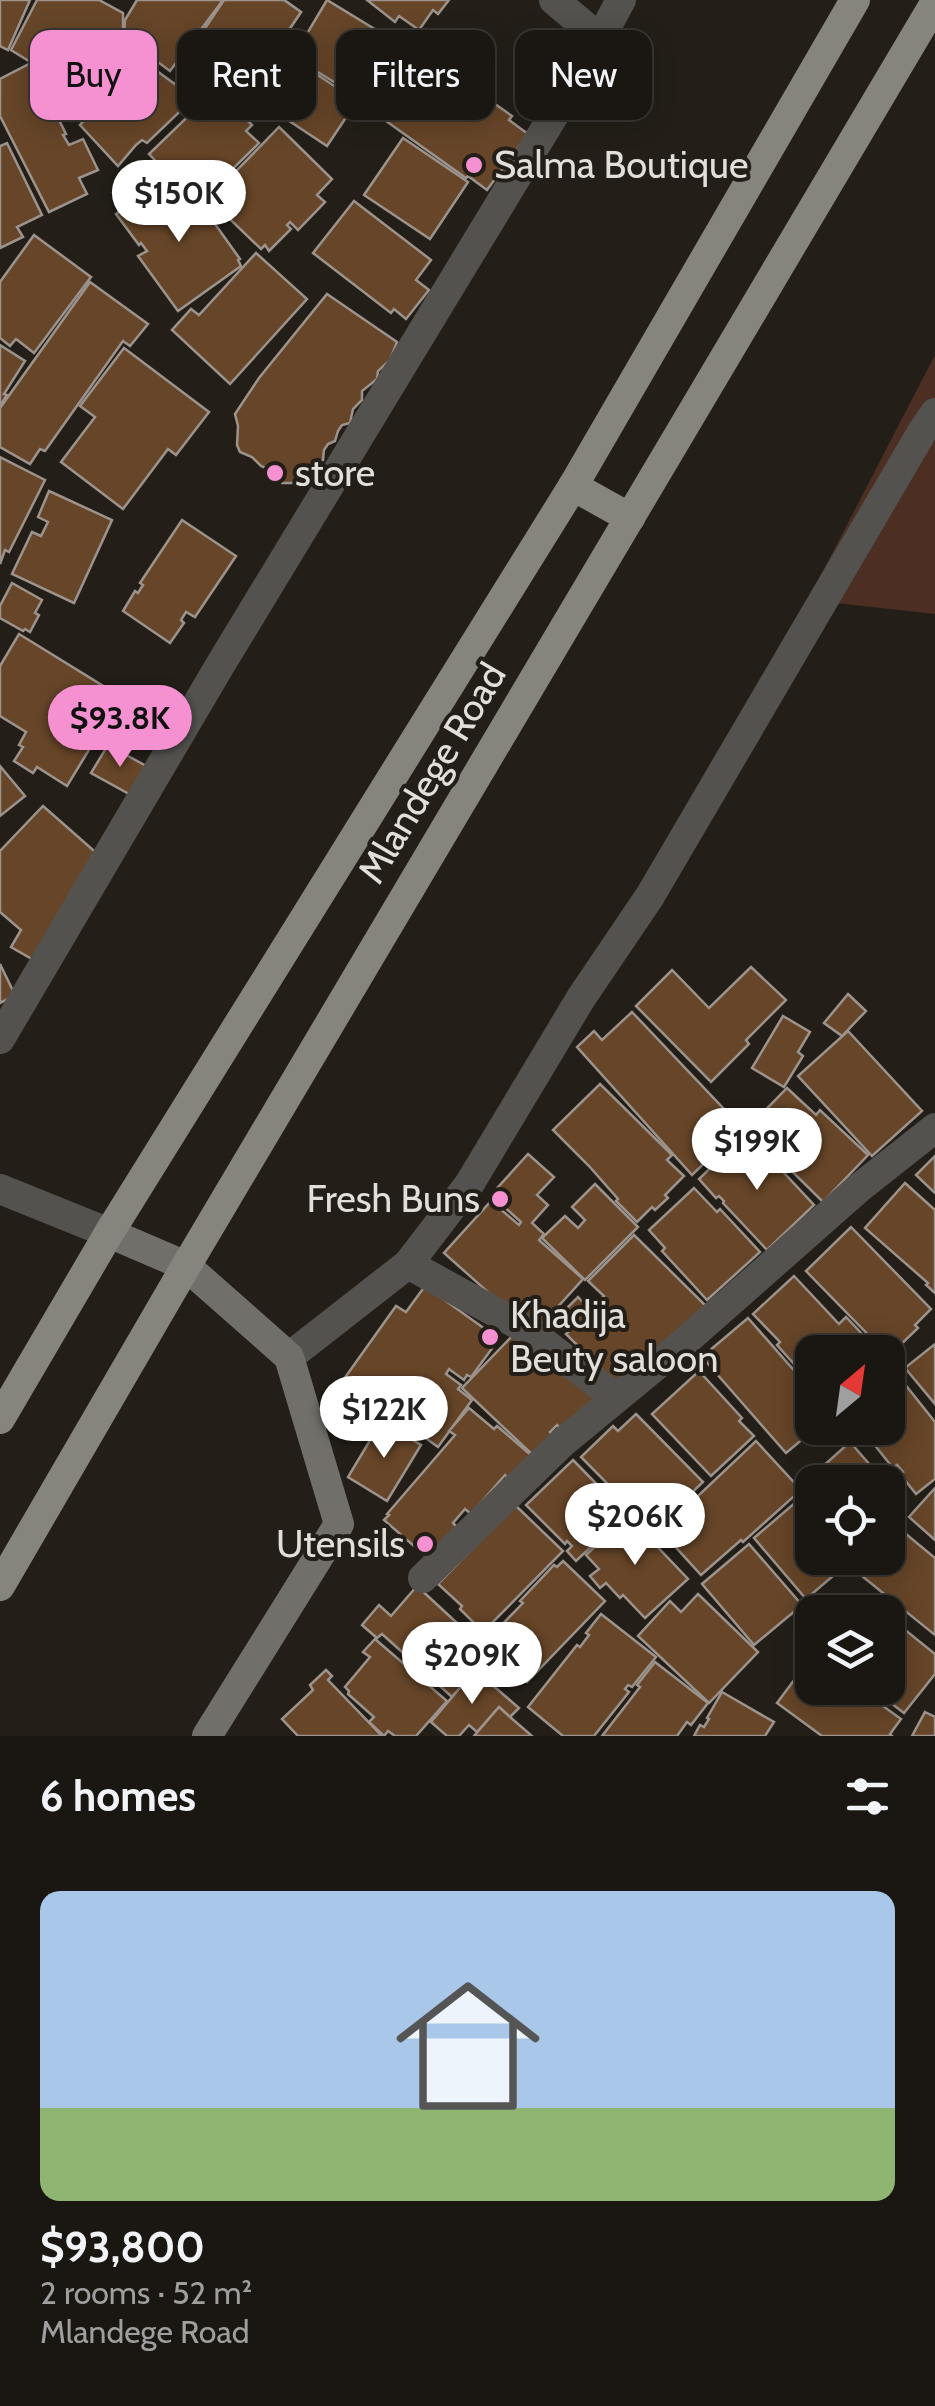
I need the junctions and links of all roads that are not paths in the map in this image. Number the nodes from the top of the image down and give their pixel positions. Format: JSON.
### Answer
{"nodes":[{"id":1,"x":554,"y":0,"type":"edge"},
{"id":2,"x":621,"y":0,"type":"edge"},
{"id":3,"x":855,"y":0,"type":"edge"},
{"id":4,"x":935,"y":3,"type":"edge"},
{"id":5,"x":589,"y":30,"type":"edge"},
{"id":6,"x":605,"y":30,"type":"edge"},
{"id":7,"x":551,"y":120,"type":"edge"},
{"id":8,"x":935,"y":413,"type":"edge"},
{"id":9,"x":574,"y":486,"type":"junction"},
{"id":10,"x":630,"y":518,"type":"junction"},
{"id":11,"x":0,"y":1040,"type":"edge"},
{"id":12,"x":935,"y":1128,"type":"edge"},
{"id":13,"x":0,"y":1189,"type":"edge"},
{"id":14,"x":109,"y":1233,"type":"junction"},
{"id":15,"x":408,"y":1264,"type":"junction"},
{"id":16,"x":186,"y":1266,"type":"junction"},
{"id":17,"x":290,"y":1357,"type":"junction"},
{"id":18,"x":616,"y":1398,"type":"junction"},
{"id":19,"x":0,"y":1419,"type":"edge"},
{"id":20,"x":422,"y":1578,"type":"dead end"},
{"id":21,"x":0,"y":1586,"type":"edge"},
{"id":22,"x":207,"y":1736,"type":"edge"}],
"edges":[{"from":1,"to":5,"type":"street"},
{"from":2,"to":6,"type":"street"},
{"from":3,"to":9,"type":"main road","name":"Mlandege Road"},
{"from":4,"to":10,"type":"main road","name":"Mlandege Road"},
{"from":7,"to":11,"type":"street"},
{"from":8,"to":15,"type":"street"},
{"from":9,"to":10,"type":"main road"},
{"from":9,"to":14,"type":"main road","name":"Mlandege Road"},
{"from":10,"to":16,"type":"main road","name":"Mlandege Road"},
{"from":12,"to":18,"type":"street"},
{"from":13,"to":14,"type":"street"},
{"from":14,"to":16,"type":"street"},
{"from":14,"to":19,"type":"main road","name":"Mlandege Road"},
{"from":15,"to":17,"type":"street"},
{"from":15,"to":18,"type":"street"},
{"from":16,"to":17,"type":"street"},
{"from":16,"to":21,"type":"main road","name":"Mlandege Road"},
{"from":17,"to":22,"type":"street"},
{"from":18,"to":20,"type":"street"}]}
